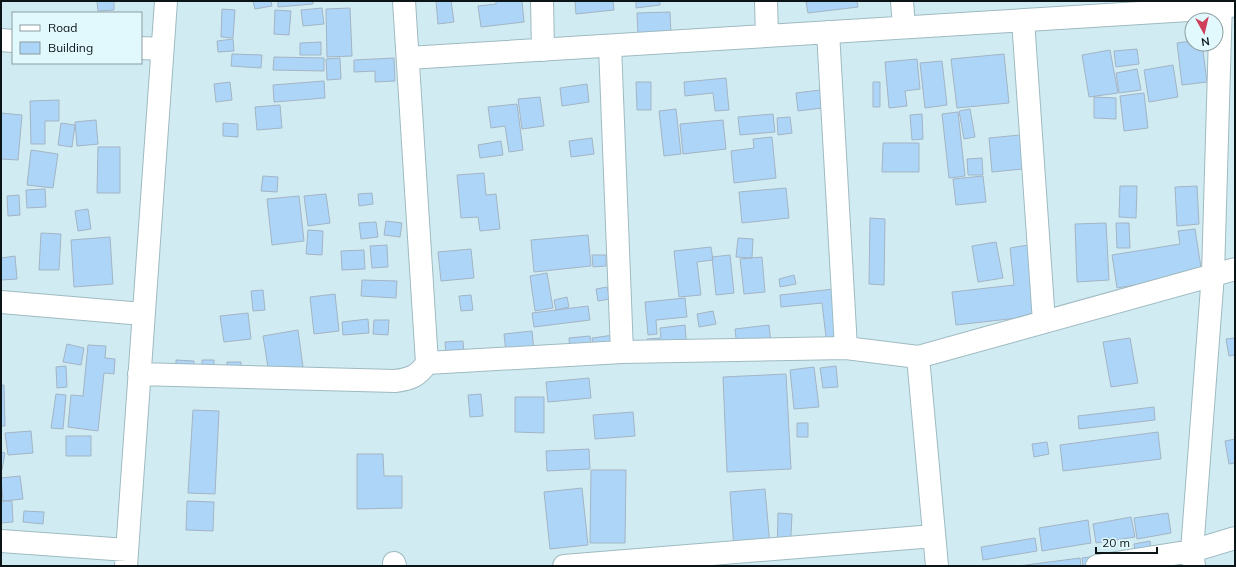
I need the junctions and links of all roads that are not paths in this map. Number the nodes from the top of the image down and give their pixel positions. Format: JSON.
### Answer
{"nodes":[{"id":1,"x":166,"y":1,"type":"edge"},
{"id":2,"x":404,"y":1,"type":"edge"},
{"id":3,"x":542,"y":1,"type":"edge"},
{"id":4,"x":766,"y":1,"type":"edge"},
{"id":5,"x":902,"y":1,"type":"edge"},
{"id":6,"x":1226,"y":5,"type":"edge"},
{"id":7,"x":1094,"y":8,"type":"edge"},
{"id":8,"x":1023,"y":20,"type":"junction"},
{"id":9,"x":904,"y":28,"type":"junction"},
{"id":10,"x":828,"y":32,"type":"junction"},
{"id":11,"x":767,"y":36,"type":"junction"},
{"id":12,"x":1,"y":40,"type":"edge"},
{"id":13,"x":12,"y":41,"type":"edge"},
{"id":14,"x":610,"y":46,"type":"junction"},
{"id":15,"x":152,"y":49,"type":"edge"},
{"id":16,"x":542,"y":50,"type":"junction"},
{"id":17,"x":408,"y":58,"type":"junction"},
{"id":18,"x":1235,"y":269,"type":"edge"},
{"id":19,"x":1213,"y":274,"type":"junction"},
{"id":20,"x":1,"y":302,"type":"edge"},
{"id":21,"x":144,"y":314,"type":"junction"},
{"id":22,"x":1044,"y":322,"type":"junction"},
{"id":23,"x":846,"y":348,"type":"junction"},
{"id":24,"x":622,"y":352,"type":"junction"},
{"id":25,"x":918,"y":357,"type":"junction"},
{"id":26,"x":427,"y":363,"type":"junction"},
{"id":27,"x":139,"y":374,"type":"junction"},
{"id":28,"x":934,"y":536,"type":"junction"},
{"id":29,"x":1235,"y":538,"type":"edge"},
{"id":30,"x":1,"y":541,"type":"edge"},
{"id":31,"x":127,"y":558,"type":"edge"},
{"id":32,"x":1193,"y":558,"type":"edge"},
{"id":33,"x":564,"y":566,"type":"edge"},
{"id":34,"x":937,"y":566,"type":"edge"},
{"id":35,"x":1097,"y":566,"type":"edge"}],
"edges":[{"from":1,"to":15,"type":"street"},
{"from":2,"to":17,"type":"street"},
{"from":3,"to":16,"type":"street"},
{"from":4,"to":11,"type":"street"},
{"from":5,"to":9,"type":"street"},
{"from":6,"to":7,"type":"street"},
{"from":6,"to":19,"type":"street"},
{"from":7,"to":8,"type":"street"},
{"from":8,"to":9,"type":"street"},
{"from":8,"to":22,"type":"street"},
{"from":9,"to":10,"type":"street"},
{"from":10,"to":11,"type":"street"},
{"from":10,"to":23,"type":"street"},
{"from":11,"to":14,"type":"street"},
{"from":12,"to":13,"type":"street"},
{"from":14,"to":16,"type":"street"},
{"from":14,"to":24,"type":"street"},
{"from":15,"to":21,"type":"street"},
{"from":16,"to":17,"type":"street"},
{"from":17,"to":26,"type":"street"},
{"from":18,"to":19,"type":"street"},
{"from":19,"to":22,"type":"street"},
{"from":19,"to":32,"type":"street"},
{"from":20,"to":21,"type":"street"},
{"from":21,"to":27,"type":"street"},
{"from":22,"to":25,"type":"street"},
{"from":23,"to":24,"type":"street"},
{"from":23,"to":25,"type":"street"},
{"from":24,"to":26,"type":"street"},
{"from":25,"to":28,"type":"street"},
{"from":26,"to":27,"type":"street"},
{"from":27,"to":31,"type":"street"},
{"from":28,"to":33,"type":"street"},
{"from":28,"to":34,"type":"street"},
{"from":29,"to":32,"type":"street"},
{"from":30,"to":31,"type":"street"},
{"from":32,"to":35,"type":"street"}]}
